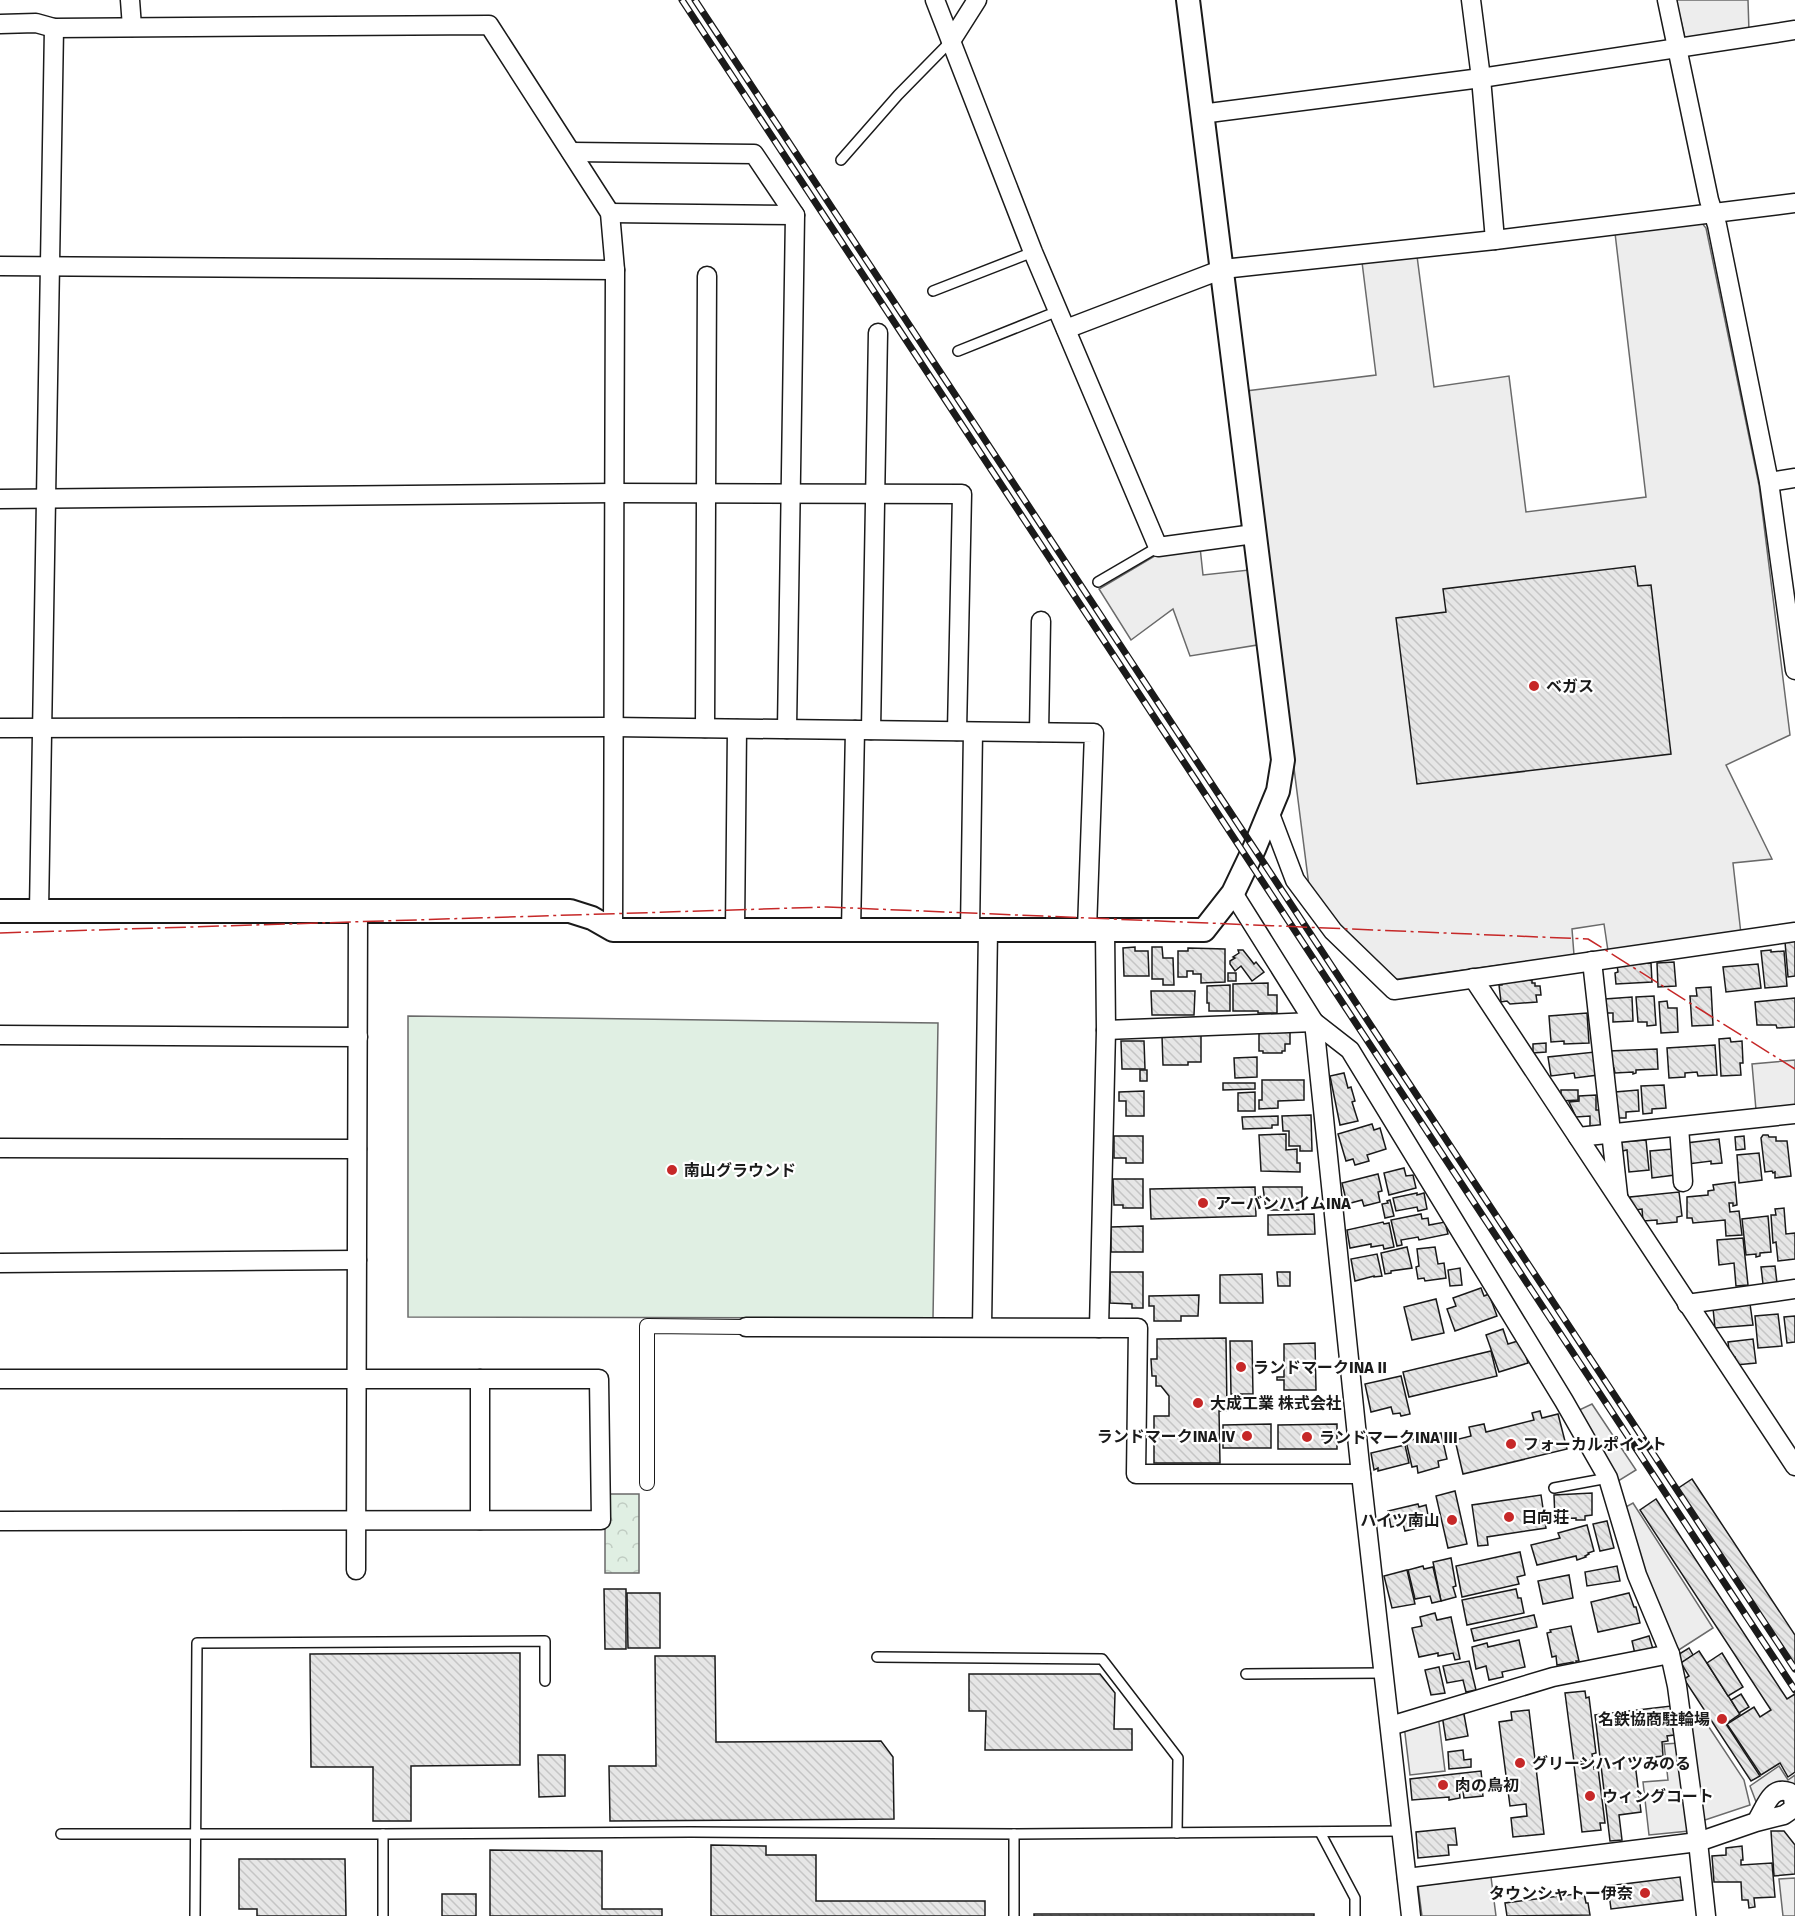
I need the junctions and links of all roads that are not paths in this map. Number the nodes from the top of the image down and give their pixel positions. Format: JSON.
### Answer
{"nodes":[{"id":1,"x":130,"y":0,"type":"edge"},
{"id":2,"x":934,"y":0,"type":"edge"},
{"id":3,"x":977,"y":0,"type":"edge"},
{"id":4,"x":1188,"y":0,"type":"edge"},
{"id":5,"x":1470,"y":0,"type":"edge"},
{"id":6,"x":1667,"y":0,"type":"edge"},
{"id":7,"x":0,"y":24,"type":"edge"},
{"id":8,"x":132,"y":27,"type":"junction"},
{"id":9,"x":54,"y":28,"type":"junction"},
{"id":10,"x":1795,"y":30,"type":"edge"},
{"id":11,"x":951,"y":41,"type":"junction"},
{"id":12,"x":1677,"y":49,"type":"junction"},
{"id":13,"x":1482,"y":78,"type":"junction"},
{"id":14,"x":1201,"y":114,"type":"junction"},
{"id":15,"x":571,"y":152,"type":"junction"},
{"id":16,"x":841,"y":160,"type":"dead end"},
{"id":17,"x":1795,"y":203,"type":"edge"},
{"id":18,"x":610,"y":213,"type":"junction"},
{"id":19,"x":1713,"y":213,"type":"junction"},
{"id":20,"x":795,"y":215,"type":"junction"},
{"id":21,"x":1495,"y":240,"type":"junction"},
{"id":22,"x":1033,"y":252,"type":"junction"},
{"id":23,"x":0,"y":266,"type":"edge"},
{"id":24,"x":50,"y":267,"type":"junction"},
{"id":25,"x":1222,"y":269,"type":"junction"},
{"id":26,"x":615,"y":270,"type":"junction"},
{"id":27,"x":706,"y":276,"type":"dead end"},
{"id":28,"x":933,"y":291,"type":"dead end"},
{"id":29,"x":1058,"y":311,"type":"junction"},
{"id":30,"x":1066,"y":329,"type":"junction"},
{"id":31,"x":878,"y":333,"type":"dead end"},
{"id":32,"x":958,"y":351,"type":"dead end"},
{"id":33,"x":1795,"y":478,"type":"edge"},
{"id":34,"x":1769,"y":482,"type":"junction"},
{"id":35,"x":614,"y":493,"type":"junction"},
{"id":36,"x":706,"y":493,"type":"junction"},
{"id":37,"x":790,"y":493,"type":"junction"},
{"id":38,"x":875,"y":494,"type":"junction"},
{"id":39,"x":46,"y":498,"type":"junction"},
{"id":40,"x":0,"y":499,"type":"edge"},
{"id":41,"x":1254,"y":534,"type":"junction"},
{"id":42,"x":1158,"y":547,"type":"junction"},
{"id":43,"x":1098,"y":582,"type":"dead end"},
{"id":44,"x":1041,"y":621,"type":"dead end"},
{"id":45,"x":1795,"y":670,"type":"edge"},
{"id":46,"x":0,"y":728,"type":"edge"},
{"id":47,"x":42,"y":728,"type":"junction"},
{"id":48,"x":614,"y":728,"type":"junction"},
{"id":49,"x":705,"y":728,"type":"junction"},
{"id":50,"x":737,"y":729,"type":"junction"},
{"id":51,"x":787,"y":729,"type":"junction"},
{"id":52,"x":863,"y":730,"type":"junction"},
{"id":53,"x":965,"y":731,"type":"junction"},
{"id":54,"x":1039,"y":732,"type":"junction"},
{"id":55,"x":1270,"y":814,"type":"junction"},
{"id":56,"x":1233,"y":893,"type":"junction"},
{"id":57,"x":0,"y":911,"type":"edge"},
{"id":58,"x":39,"y":911,"type":"junction"},
{"id":59,"x":358,"y":911,"type":"junction"},
{"id":60,"x":613,"y":930,"type":"junction"},
{"id":61,"x":735,"y":930,"type":"junction"},
{"id":62,"x":851,"y":930,"type":"junction"},
{"id":63,"x":979,"y":930,"type":"junction"},
{"id":64,"x":1096,"y":930,"type":"junction"},
{"id":65,"x":1795,"y":932,"type":"edge"},
{"id":66,"x":1592,"y":961,"type":"junction"},
{"id":67,"x":1473,"y":978,"type":"junction"},
{"id":68,"x":1314,"y":1022,"type":"junction"},
{"id":69,"x":1107,"y":1030,"type":"junction"},
{"id":70,"x":0,"y":1035,"type":"edge"},
{"id":71,"x":358,"y":1036,"type":"junction"},
{"id":72,"x":1795,"y":1114,"type":"edge"},
{"id":73,"x":1679,"y":1127,"type":"junction"},
{"id":74,"x":1611,"y":1134,"type":"junction"},
{"id":75,"x":1578,"y":1137,"type":"junction"},
{"id":76,"x":0,"y":1148,"type":"edge"},
{"id":77,"x":357,"y":1149,"type":"junction"},
{"id":78,"x":1683,"y":1182,"type":"dead end"},
{"id":79,"x":1618,"y":1198,"type":"junction"},
{"id":80,"x":357,"y":1260,"type":"junction"},
{"id":81,"x":0,"y":1263,"type":"edge"},
{"id":82,"x":1795,"y":1289,"type":"edge"},
{"id":83,"x":1688,"y":1304,"type":"junction"},
{"id":84,"x":746,"y":1327,"type":"joint"},
{"id":85,"x":982,"y":1327,"type":"junction"},
{"id":86,"x":1100,"y":1328,"type":"junction"},
{"id":87,"x":0,"y":1379,"type":"edge"},
{"id":88,"x":356,"y":1379,"type":"junction"},
{"id":89,"x":480,"y":1379,"type":"junction"},
{"id":90,"x":1794,"y":1464,"type":"edge"},
{"id":91,"x":1361,"y":1473,"type":"junction"},
{"id":92,"x":1608,"y":1478,"type":"junction"},
{"id":93,"x":647,"y":1483,"type":"dead end"},
{"id":94,"x":1554,"y":1488,"type":"dead end"},
{"id":95,"x":356,"y":1520,"type":"junction"},
{"id":96,"x":480,"y":1520,"type":"junction"},
{"id":97,"x":0,"y":1521,"type":"edge"},
{"id":98,"x":356,"y":1570,"type":"dead end"},
{"id":99,"x":1670,"y":1654,"type":"junction"},
{"id":100,"x":877,"y":1657,"type":"dead end"},
{"id":101,"x":1384,"y":1673,"type":"junction"},
{"id":102,"x":1246,"y":1674,"type":"dead end"},
{"id":103,"x":545,"y":1681,"type":"dead end"},
{"id":104,"x":1390,"y":1726,"type":"junction"},
{"id":105,"x":1756,"y":1822,"type":"dead end"},
{"id":106,"x":1401,"y":1831,"type":"junction"},
{"id":107,"x":1320,"y":1832,"type":"junction"},
{"id":108,"x":1177,"y":1833,"type":"junction"},
{"id":109,"x":61,"y":1834,"type":"dead end"},
{"id":110,"x":383,"y":1834,"type":"junction"},
{"id":111,"x":1014,"y":1834,"type":"junction"},
{"id":112,"x":195,"y":1835,"type":"junction"},
{"id":113,"x":1698,"y":1842,"type":"junction"},
{"id":114,"x":1407,"y":1878,"type":"junction"},
{"id":115,"x":195,"y":1916,"type":"edge"},
{"id":116,"x":383,"y":1916,"type":"edge"},
{"id":117,"x":1014,"y":1916,"type":"edge"},
{"id":118,"x":1355,"y":1916,"type":"edge"},
{"id":119,"x":1411,"y":1916,"type":"edge"},
{"id":120,"x":1706,"y":1916,"type":"edge"}],
"edges":[{"from":1,"to":8,"type":"street"},
{"from":2,"to":11,"type":"street"},
{"from":3,"to":11,"type":"street"},
{"from":4,"to":14,"type":"street"},
{"from":5,"to":13,"type":"street"},
{"from":6,"to":12,"type":"street"},
{"from":7,"to":9,"type":"street"},
{"from":8,"to":9,"type":"street"},
{"from":8,"to":15,"type":"street"},
{"from":9,"to":24,"type":"street"},
{"from":10,"to":12,"type":"street"},
{"from":11,"to":16,"type":"lane"},
{"from":11,"to":22,"type":"street"},
{"from":12,"to":13,"type":"street"},
{"from":12,"to":19,"type":"street"},
{"from":13,"to":14,"type":"street"},
{"from":13,"to":21,"type":"street"},
{"from":14,"to":25,"type":"street"},
{"from":15,"to":18,"type":"street"},
{"from":15,"to":20,"type":"street"},
{"from":17,"to":19,"type":"street"},
{"from":18,"to":20,"type":"street"},
{"from":18,"to":26,"type":"street"},
{"from":19,"to":21,"type":"street"},
{"from":19,"to":34,"type":"street"},
{"from":20,"to":37,"type":"street"},
{"from":21,"to":25,"type":"street"},
{"from":22,"to":28,"type":"lane"},
{"from":22,"to":29,"type":"street"},
{"from":23,"to":24,"type":"street"},
{"from":24,"to":26,"type":"street"},
{"from":24,"to":39,"type":"street"},
{"from":25,"to":30,"type":"street"},
{"from":25,"to":41,"type":"street"},
{"from":26,"to":35,"type":"street"},
{"from":27,"to":36,"type":"street"},
{"from":29,"to":30,"type":"street"},
{"from":29,"to":32,"type":"lane"},
{"from":30,"to":42,"type":"street"},
{"from":31,"to":38,"type":"street"},
{"from":33,"to":34,"type":"street"},
{"from":34,"to":45,"type":"street"},
{"from":35,"to":36,"type":"street"},
{"from":35,"to":39,"type":"street"},
{"from":35,"to":48,"type":"street"},
{"from":36,"to":37,"type":"street"},
{"from":36,"to":49,"type":"street"},
{"from":37,"to":38,"type":"street"},
{"from":37,"to":51,"type":"street"},
{"from":38,"to":52,"type":"street"},
{"from":38,"to":53,"type":"street"},
{"from":39,"to":40,"type":"street"},
{"from":39,"to":47,"type":"street"},
{"from":41,"to":42,"type":"street"},
{"from":41,"to":55,"type":"street"},
{"from":42,"to":43,"type":"lane"},
{"from":44,"to":54,"type":"street"},
{"from":46,"to":47,"type":"street"},
{"from":47,"to":48,"type":"street"},
{"from":47,"to":58,"type":"street"},
{"from":48,"to":49,"type":"street"},
{"from":48,"to":60,"type":"street"},
{"from":49,"to":50,"type":"street"},
{"from":50,"to":51,"type":"street"},
{"from":50,"to":61,"type":"street"},
{"from":51,"to":52,"type":"street"},
{"from":52,"to":53,"type":"street"},
{"from":52,"to":62,"type":"street"},
{"from":53,"to":54,"type":"street"},
{"from":53,"to":63,"type":"street"},
{"from":54,"to":64,"type":"street"},
{"from":55,"to":56,"type":"street"},
{"from":55,"to":67,"type":"street"},
{"from":56,"to":64,"type":"street"},
{"from":56,"to":68,"type":"street"},
{"from":57,"to":58,"type":"street"},
{"from":58,"to":59,"type":"street"},
{"from":59,"to":60,"type":"street"},
{"from":59,"to":71,"type":"street"},
{"from":60,"to":61,"type":"street"},
{"from":61,"to":62,"type":"street"},
{"from":62,"to":63,"type":"street"},
{"from":63,"to":64,"type":"street"},
{"from":63,"to":85,"type":"street"},
{"from":64,"to":69,"type":"street"},
{"from":65,"to":66,"type":"street"},
{"from":66,"to":67,"type":"street"},
{"from":66,"to":74,"type":"street"},
{"from":67,"to":75,"type":"street"},
{"from":68,"to":69,"type":"street"},
{"from":68,"to":91,"type":"street"},
{"from":68,"to":92,"type":"street"},
{"from":69,"to":86,"type":"street"},
{"from":70,"to":71,"type":"street"},
{"from":71,"to":77,"type":"street"},
{"from":72,"to":73,"type":"street"},
{"from":73,"to":74,"type":"street"},
{"from":73,"to":78,"type":"street"},
{"from":74,"to":75,"type":"street"},
{"from":74,"to":79,"type":"street"},
{"from":75,"to":79,"type":"street"},
{"from":76,"to":77,"type":"street"},
{"from":77,"to":80,"type":"street"},
{"from":79,"to":83,"type":"street"},
{"from":80,"to":81,"type":"street"},
{"from":80,"to":88,"type":"street"},
{"from":82,"to":83,"type":"street"},
{"from":83,"to":90,"type":"street"},
{"from":84,"to":85,"type":"street"},
{"from":84,"to":93,"type":"street"},
{"from":85,"to":86,"type":"street"},
{"from":86,"to":91,"type":"street"},
{"from":87,"to":88,"type":"street"},
{"from":88,"to":89,"type":"street"},
{"from":88,"to":95,"type":"street"},
{"from":89,"to":96,"type":"street"},
{"from":89,"to":96,"type":"street"},
{"from":91,"to":101,"type":"street"},
{"from":92,"to":94,"type":"lane"},
{"from":92,"to":99,"type":"street"},
{"from":95,"to":96,"type":"street"},
{"from":95,"to":97,"type":"street"},
{"from":95,"to":98,"type":"street"},
{"from":99,"to":104,"type":"street"},
{"from":99,"to":113,"type":"street"},
{"from":100,"to":108,"type":"lane"},
{"from":101,"to":102,"type":"lane"},
{"from":101,"to":104,"type":"street"},
{"from":103,"to":112,"type":"lane"},
{"from":104,"to":106,"type":"street"},
{"from":105,"to":113,"type":"street"},
{"from":106,"to":107,"type":"lane"},
{"from":106,"to":114,"type":"street"},
{"from":107,"to":108,"type":"lane"},
{"from":107,"to":118,"type":"lane"},
{"from":108,"to":111,"type":"lane"},
{"from":109,"to":112,"type":"lane"},
{"from":110,"to":111,"type":"lane"},
{"from":110,"to":112,"type":"lane"},
{"from":110,"to":116,"type":"lane"},
{"from":111,"to":117,"type":"lane"},
{"from":112,"to":115,"type":"lane"},
{"from":113,"to":114,"type":"street"},
{"from":113,"to":120,"type":"street"},
{"from":114,"to":119,"type":"street"}]}
